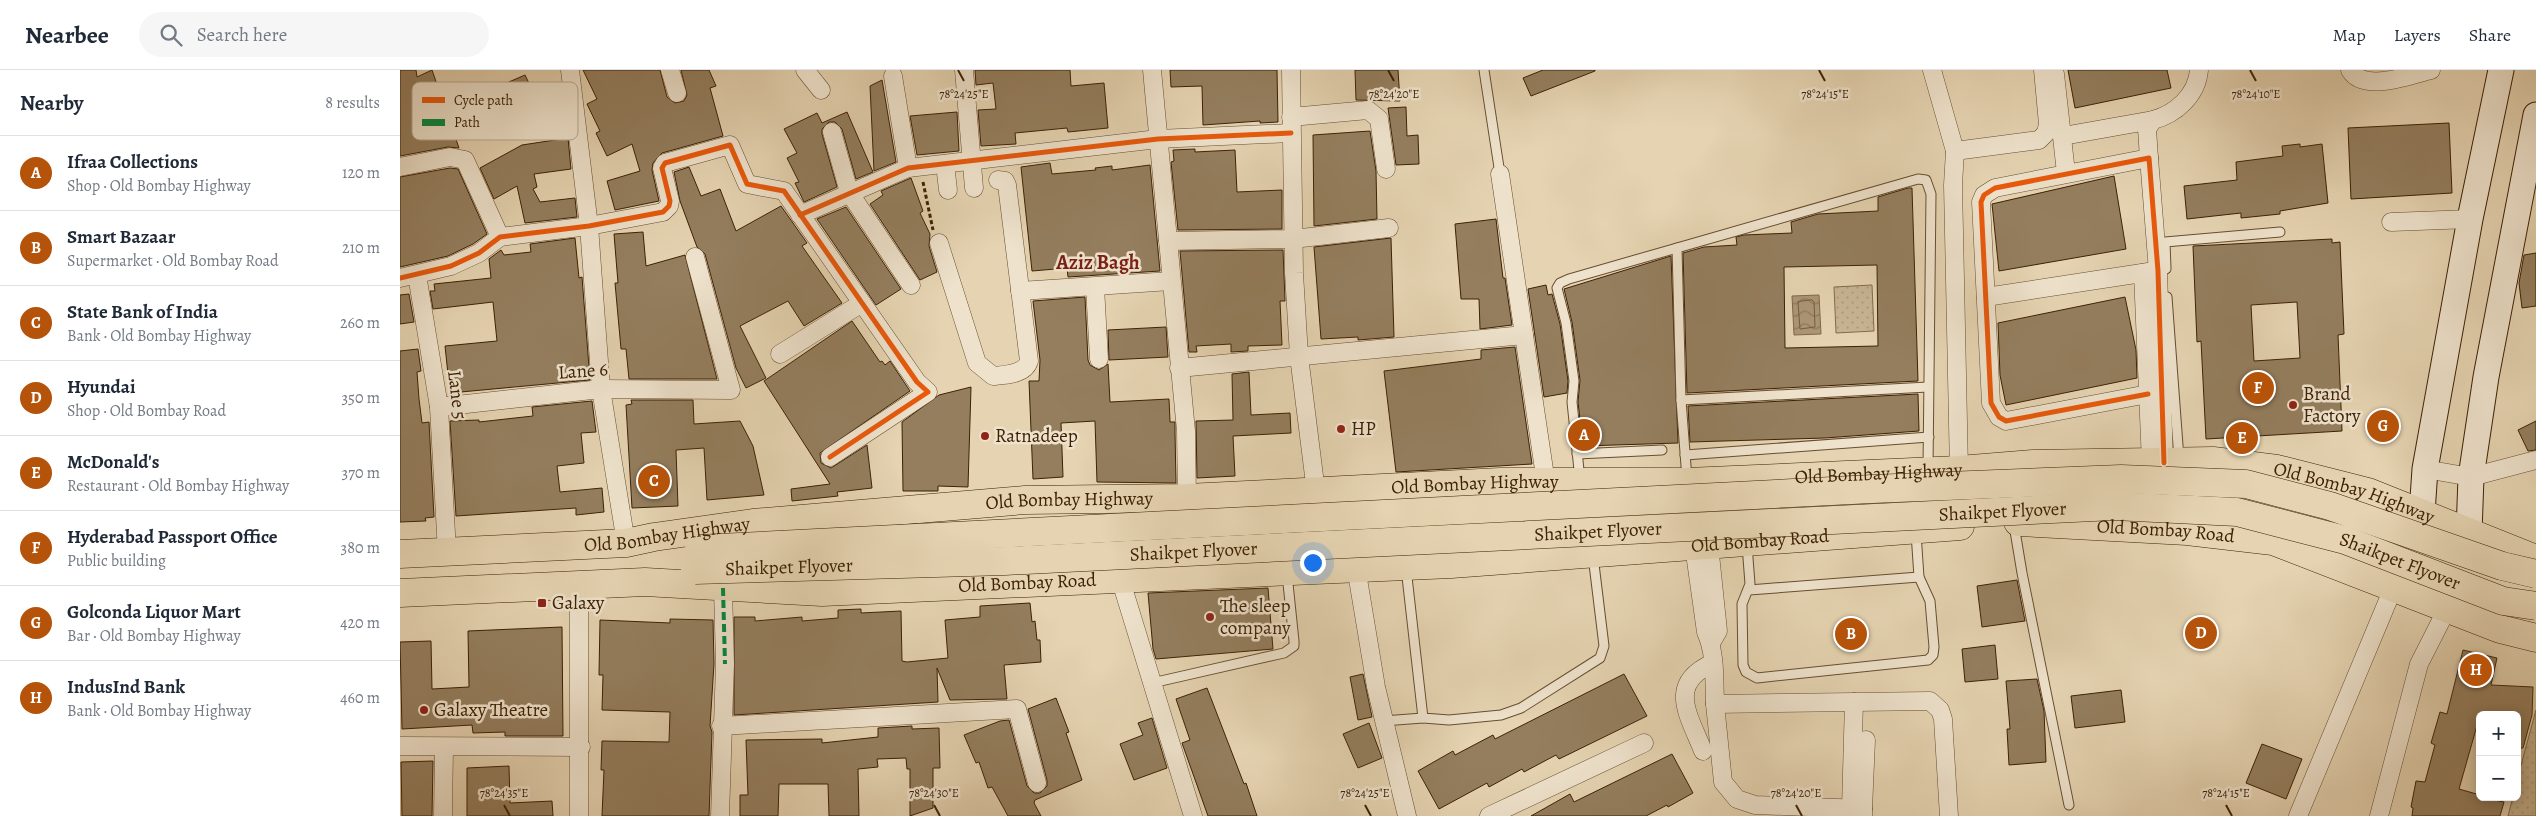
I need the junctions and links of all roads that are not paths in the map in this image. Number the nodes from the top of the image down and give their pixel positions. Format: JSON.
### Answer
{"nodes":[{"id":1,"x":670,"y":70,"type":"edge"},
{"id":2,"x":805,"y":70,"type":"edge"},
{"id":3,"x":964,"y":70,"type":"edge"},
{"id":4,"x":1152,"y":70,"type":"edge"},
{"id":5,"x":1291,"y":70,"type":"edge"},
{"id":6,"x":1484,"y":70,"type":"edge"},
{"id":7,"x":1932,"y":70,"type":"edge"},
{"id":8,"x":2043,"y":70,"type":"edge"},
{"id":9,"x":2055,"y":70,"type":"edge"},
{"id":10,"x":2200,"y":70,"type":"edge"},
{"id":11,"x":2350,"y":70,"type":"edge"},
{"id":12,"x":2432,"y":70,"type":"edge"},
{"id":13,"x":2501,"y":70,"type":"edge"},
{"id":14,"x":893,"y":76,"type":"dead end"},
{"id":15,"x":821,"y":90,"type":"dead end"},
{"id":16,"x":677,"y":93,"type":"dead end"},
{"id":17,"x":2536,"y":115,"type":"edge"},
{"id":18,"x":2153,"y":120,"type":"junction"},
{"id":19,"x":1291,"y":125,"type":"junction"},
{"id":20,"x":832,"y":132,"type":"dead end"},
{"id":21,"x":578,"y":136,"type":"edge"},
{"id":22,"x":2063,"y":136,"type":"junction"},
{"id":23,"x":1158,"y":139,"type":"junction"},
{"id":24,"x":2533,"y":148,"type":"edge"},
{"id":25,"x":1955,"y":151,"type":"junction"},
{"id":26,"x":995,"y":158,"type":"junction"},
{"id":27,"x":2148,"y":158,"type":"junction"},
{"id":28,"x":972,"y":160,"type":"junction"},
{"id":29,"x":945,"y":164,"type":"junction"},
{"id":30,"x":400,"y":167,"type":"edge"},
{"id":31,"x":914,"y":167,"type":"junction"},
{"id":32,"x":1386,"y":169,"type":"dead end"},
{"id":33,"x":2066,"y":173,"type":"junction"},
{"id":34,"x":1500,"y":174,"type":"joint"},
{"id":35,"x":974,"y":188,"type":"dead end"},
{"id":36,"x":948,"y":190,"type":"dead end"},
{"id":37,"x":849,"y":192,"type":"junction"},
{"id":38,"x":800,"y":215,"type":"junction"},
{"id":39,"x":2470,"y":219,"type":"junction"},
{"id":40,"x":2391,"y":222,"type":"dead end"},
{"id":41,"x":589,"y":226,"type":"junction"},
{"id":42,"x":1389,"y":228,"type":"dead end"},
{"id":43,"x":2280,"y":232,"type":"dead end"},
{"id":44,"x":500,"y":237,"type":"junction"},
{"id":45,"x":1293,"y":239,"type":"junction"},
{"id":46,"x":1168,"y":242,"type":"junction"},
{"id":47,"x":939,"y":243,"type":"road end"},
{"id":48,"x":1677,"y":248,"type":"junction"},
{"id":49,"x":695,"y":257,"type":"dead end"},
{"id":50,"x":2150,"y":272,"type":"junction"},
{"id":51,"x":409,"y":276,"type":"edge"},
{"id":52,"x":1171,"y":281,"type":"junction"},
{"id":53,"x":910,"y":285,"type":"dead end"},
{"id":54,"x":1096,"y":287,"type":"junction"},
{"id":55,"x":1020,"y":291,"type":"junction"},
{"id":56,"x":1986,"y":297,"type":"junction"},
{"id":57,"x":862,"y":303,"type":"junction"},
{"id":58,"x":1524,"y":335,"type":"junction"},
{"id":59,"x":780,"y":354,"type":"dead end"},
{"id":60,"x":1299,"y":356,"type":"junction"},
{"id":61,"x":1099,"y":359,"type":"dead end"},
{"id":62,"x":1179,"y":368,"type":"junction"},
{"id":63,"x":1928,"y":388,"type":"junction"},
{"id":64,"x":601,"y":389,"type":"junction"},
{"id":65,"x":2148,"y":394,"type":"junction"},
{"id":66,"x":1681,"y":400,"type":"junction"},
{"id":67,"x":439,"y":407,"type":"junction"},
{"id":68,"x":1929,"y":437,"type":"junction"},
{"id":69,"x":1662,"y":450,"type":"dead end"},
{"id":70,"x":1577,"y":454,"type":"junction"},
{"id":71,"x":1686,"y":455,"type":"junction"},
{"id":72,"x":830,"y":457,"type":"dead end"},
{"id":73,"x":2536,"y":460,"type":"edge"},
{"id":74,"x":2165,"y":462,"type":"junction"},
{"id":75,"x":2033,"y":464,"type":"junction"},
{"id":76,"x":2425,"y":469,"type":"junction"},
{"id":77,"x":1959,"y":470,"type":"junction"},
{"id":78,"x":1928,"y":471,"type":"junction"},
{"id":79,"x":2470,"y":477,"type":"junction"},
{"id":80,"x":1580,"y":482,"type":"junction"},
{"id":81,"x":1687,"y":482,"type":"junction"},
{"id":82,"x":1546,"y":483,"type":"junction"},
{"id":83,"x":1316,"y":492,"type":"junction"},
{"id":84,"x":1187,"y":498,"type":"junction"},
{"id":85,"x":2422,"y":513,"type":"junction"},
{"id":86,"x":2025,"y":522,"type":"junction"},
{"id":87,"x":1916,"y":530,"type":"junction"},
{"id":88,"x":2470,"y":533,"type":"junction"},
{"id":89,"x":654,"y":537,"type":"junction"},
{"id":90,"x":1747,"y":542,"type":"junction"},
{"id":91,"x":626,"y":543,"type":"junction"},
{"id":92,"x":1702,"y":546,"type":"junction"},
{"id":93,"x":447,"y":552,"type":"junction"},
{"id":94,"x":400,"y":554,"type":"edge"},
{"id":95,"x":1593,"y":554,"type":"junction"},
{"id":96,"x":697,"y":559,"type":"junction"},
{"id":97,"x":2536,"y":559,"type":"edge"},
{"id":98,"x":1406,"y":566,"type":"junction"},
{"id":99,"x":1356,"y":567,"type":"junction"},
{"id":100,"x":1287,"y":571,"type":"junction"},
{"id":101,"x":2536,"y":574,"type":"edge"},
{"id":102,"x":1919,"y":577,"type":"junction"},
{"id":103,"x":1120,"y":578,"type":"junction"},
{"id":104,"x":645,"y":582,"type":"junction"},
{"id":105,"x":579,"y":586,"type":"junction"},
{"id":106,"x":2394,"y":586,"type":"junction"},
{"id":107,"x":723,"y":588,"type":"junction"},
{"id":108,"x":1749,"y":590,"type":"junction"},
{"id":109,"x":400,"y":593,"type":"edge"},
{"id":110,"x":2536,"y":606,"type":"edge"},
{"id":111,"x":2448,"y":607,"type":"junction"},
{"id":112,"x":2536,"y":638,"type":"edge"},
{"id":113,"x":1713,"y":663,"type":"junction"},
{"id":114,"x":1152,"y":683,"type":"junction"},
{"id":115,"x":1854,"y":702,"type":"junction"},
{"id":116,"x":1715,"y":704,"type":"junction"},
{"id":117,"x":1423,"y":718,"type":"junction"},
{"id":118,"x":1383,"y":721,"type":"junction"},
{"id":119,"x":721,"y":726,"type":"junction"},
{"id":120,"x":1866,"y":740,"type":"dead end"},
{"id":121,"x":1644,"y":744,"type":"dead end"},
{"id":122,"x":400,"y":746,"type":"edge"},
{"id":123,"x":444,"y":747,"type":"junction"},
{"id":124,"x":581,"y":748,"type":"junction"},
{"id":125,"x":1703,"y":751,"type":"dead end"},
{"id":126,"x":1037,"y":783,"type":"dead end"},
{"id":127,"x":2069,"y":805,"type":"dead end"},
{"id":128,"x":1859,"y":811,"type":"edge"},
{"id":129,"x":443,"y":816,"type":"edge"},
{"id":130,"x":579,"y":816,"type":"edge"},
{"id":131,"x":720,"y":816,"type":"edge"},
{"id":132,"x":1193,"y":816,"type":"edge"},
{"id":133,"x":1407,"y":816,"type":"edge"},
{"id":134,"x":1489,"y":816,"type":"edge"},
{"id":135,"x":1949,"y":816,"type":"edge"},
{"id":136,"x":2298,"y":816,"type":"edge"},
{"id":137,"x":2379,"y":816,"type":"edge"}],
"edges":[{"from":1,"to":16,"type":"street"},
{"from":2,"to":15,"type":"street"},
{"from":3,"to":28,"type":"street"},
{"from":4,"to":23,"type":"street"},
{"from":5,"to":19,"type":"street"},
{"from":6,"to":34,"type":"lane"},
{"from":7,"to":25,"type":"street"},
{"from":8,"to":25,"type":"street"},
{"from":9,"to":22,"type":"street"},
{"from":10,"to":18,"type":"street"},
{"from":11,"to":12,"type":"street"},
{"from":13,"to":39,"type":"street"},
{"from":14,"to":31,"type":"street"},
{"from":17,"to":24,"type":"street"},
{"from":18,"to":22,"type":"street"},
{"from":18,"to":27,"type":"street"},
{"from":19,"to":23,"type":"street"},
{"from":19,"to":32,"type":"street"},
{"from":19,"to":45,"type":"street"},
{"from":20,"to":37,"type":"street"},
{"from":21,"to":41,"type":"street"},
{"from":22,"to":33,"type":"street"},
{"from":23,"to":26,"type":"street"},
{"from":23,"to":46,"type":"street"},
{"from":24,"to":79,"type":"street"},
{"from":25,"to":77,"type":"street"},
{"from":26,"to":28,"type":"street"},
{"from":26,"to":55,"type":"street"},
{"from":27,"to":33,"type":"street"},
{"from":27,"to":50,"type":"street"},
{"from":28,"to":29,"type":"street"},
{"from":28,"to":35,"type":"street"},
{"from":29,"to":31,"type":"street"},
{"from":29,"to":36,"type":"street"},
{"from":30,"to":44,"type":"street"},
{"from":31,"to":37,"type":"street"},
{"from":33,"to":56,"type":"street"},
{"from":34,"to":58,"type":"street"},
{"from":37,"to":38,"type":"street"},
{"from":37,"to":53,"type":"street"},
{"from":38,"to":41,"type":"street"},
{"from":38,"to":57,"type":"street"},
{"from":39,"to":40,"type":"street"},
{"from":39,"to":76,"type":"street"},
{"from":41,"to":44,"type":"street"},
{"from":41,"to":64,"type":"street"},
{"from":42,"to":45,"type":"street"},
{"from":43,"to":74,"type":"lane"},
{"from":44,"to":51,"type":"street"},
{"from":45,"to":46,"type":"street"},
{"from":45,"to":60,"type":"street"},
{"from":46,"to":52,"type":"street"},
{"from":47,"to":55,"type":"street"},
{"from":48,"to":63,"type":"lane"},
{"from":48,"to":66,"type":"lane"},
{"from":48,"to":70,"type":"lane"},
{"from":49,"to":64,"type":"street","name":"Lane 6"},
{"from":50,"to":56,"type":"street"},
{"from":50,"to":65,"type":"street"},
{"from":50,"to":74,"type":"street"},
{"from":51,"to":67,"type":"street","name":"Lane 5"},
{"from":52,"to":54,"type":"street"},
{"from":52,"to":62,"type":"street"},
{"from":54,"to":55,"type":"street"},
{"from":54,"to":61,"type":"street"},
{"from":56,"to":65,"type":"street"},
{"from":57,"to":59,"type":"street"},
{"from":57,"to":72,"type":"street"},
{"from":58,"to":60,"type":"street"},
{"from":58,"to":82,"type":"street"},
{"from":60,"to":62,"type":"street"},
{"from":60,"to":83,"type":"street"},
{"from":62,"to":84,"type":"street"},
{"from":63,"to":66,"type":"lane"},
{"from":63,"to":68,"type":"lane"},
{"from":64,"to":67,"type":"street","name":"Lane 6"},
{"from":64,"to":91,"type":"street"},
{"from":65,"to":74,"type":"street"},
{"from":66,"to":71,"type":"lane"},
{"from":67,"to":93,"type":"street","name":"Lane 5"},
{"from":68,"to":71,"type":"lane"},
{"from":68,"to":78,"type":"lane"},
{"from":69,"to":70,"type":"lane"},
{"from":70,"to":80,"type":"lane"},
{"from":71,"to":81,"type":"lane"},
{"from":73,"to":79,"type":"street"},
{"from":74,"to":75,"type":"main road","name":"Old Bombay Highway"},
{"from":74,"to":85,"type":"main road","name":"Old Bombay Highway"},
{"from":75,"to":77,"type":"main road","name":"Old Bombay Highway"},
{"from":75,"to":86,"type":"main road"},
{"from":76,"to":79,"type":"street"},
{"from":76,"to":85,"type":"street"},
{"from":77,"to":78,"type":"main road","name":"Old Bombay Highway"},
{"from":78,"to":81,"type":"main road","name":"Old Bombay Highway"},
{"from":79,"to":88,"type":"street"},
{"from":80,"to":81,"type":"main road","name":"Old Bombay Highway"},
{"from":80,"to":82,"type":"main road","name":"Old Bombay Highway"},
{"from":82,"to":83,"type":"main road","name":"Old Bombay Highway"},
{"from":83,"to":84,"type":"main road","name":"Old Bombay Highway"},
{"from":84,"to":89,"type":"main road","name":"Old Bombay Highway"},
{"from":85,"to":88,"type":"main road","name":"Old Bombay Highway"},
{"from":86,"to":87,"type":"main road","name":"Old Bombay Road"},
{"from":86,"to":106,"type":"main road","name":"Old Bombay Road"},
{"from":86,"to":127,"type":"lane"},
{"from":87,"to":90,"type":"main road","name":"Old Bombay Road"},
{"from":87,"to":102,"type":"lane"},
{"from":88,"to":97,"type":"main road","name":"Old Bombay Highway"},
{"from":89,"to":91,"type":"main road","name":"Old Bombay Highway"},
{"from":89,"to":96,"type":"main road","name":"Shaikpet Flyover"},
{"from":90,"to":92,"type":"main road","name":"Old Bombay Road"},
{"from":90,"to":108,"type":"lane"},
{"from":91,"to":93,"type":"main road","name":"Old Bombay Highway"},
{"from":92,"to":95,"type":"main road","name":"Old Bombay Road"},
{"from":92,"to":113,"type":"street"},
{"from":93,"to":94,"type":"main road","name":"Old Bombay Highway"},
{"from":95,"to":98,"type":"main road","name":"Old Bombay Road"},
{"from":95,"to":117,"type":"lane"},
{"from":96,"to":101,"type":"main road","name":"Shaikpet Flyover","bridge":true},
{"from":96,"to":104,"type":"main road","name":"Shaikpet Flyover"},
{"from":96,"to":110,"type":"main road","name":"Shaikpet Flyover","bridge":true},
{"from":98,"to":99,"type":"main road","name":"Old Bombay Road"},
{"from":98,"to":117,"type":"lane"},
{"from":99,"to":100,"type":"main road","name":"Old Bombay Road"},
{"from":99,"to":118,"type":"street"},
{"from":100,"to":103,"type":"main road","name":"Old Bombay Road"},
{"from":100,"to":114,"type":"lane"},
{"from":102,"to":108,"type":"lane"},
{"from":102,"to":108,"type":"lane"},
{"from":103,"to":107,"type":"main road","name":"Old Bombay Road"},
{"from":103,"to":114,"type":"street"},
{"from":104,"to":105,"type":"main road"},
{"from":104,"to":107,"type":"main road"},
{"from":105,"to":109,"type":"main road"},
{"from":105,"to":124,"type":"street"},
{"from":106,"to":111,"type":"main road","name":"Old Bombay Road"},
{"from":106,"to":136,"type":"street"},
{"from":107,"to":119,"type":"street"},
{"from":111,"to":112,"type":"main road"},
{"from":111,"to":137,"type":"street"},
{"from":113,"to":116,"type":"street"},
{"from":113,"to":125,"type":"street"},
{"from":114,"to":132,"type":"street"},
{"from":115,"to":116,"type":"street"},
{"from":115,"to":128,"type":"street"},
{"from":115,"to":135,"type":"street"},
{"from":116,"to":128,"type":"street"},
{"from":117,"to":118,"type":"lane"},
{"from":118,"to":133,"type":"street"},
{"from":119,"to":126,"type":"street"},
{"from":119,"to":131,"type":"street"},
{"from":120,"to":128,"type":"street"},
{"from":121,"to":134,"type":"street"},
{"from":122,"to":123,"type":"street"},
{"from":123,"to":124,"type":"street"},
{"from":123,"to":129,"type":"street"},
{"from":124,"to":130,"type":"street"}]}
